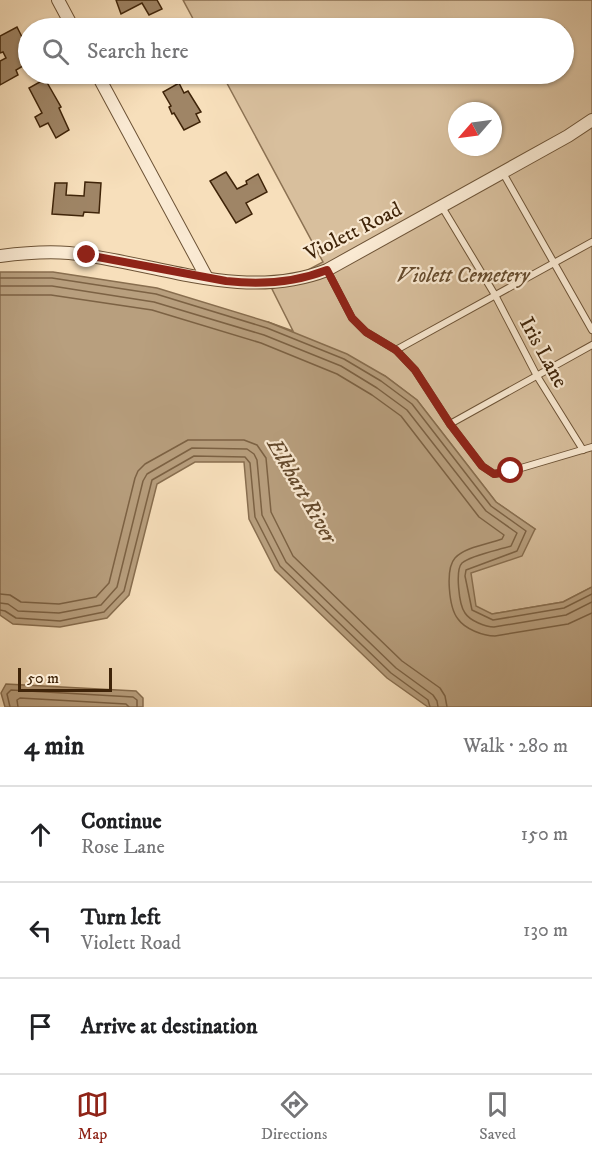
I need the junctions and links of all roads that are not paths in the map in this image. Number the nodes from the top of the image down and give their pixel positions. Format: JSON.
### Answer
{"nodes":[{"id":1,"x":58,"y":0,"type":"edge"},
{"id":2,"x":68,"y":18,"type":"edge"},
{"id":3,"x":102,"y":84,"type":"edge"},
{"id":4,"x":592,"y":120,"type":"edge"},
{"id":5,"x":503,"y":172,"type":"junction"},
{"id":6,"x":442,"y":206,"type":"junction"},
{"id":7,"x":592,"y":242,"type":"edge"},
{"id":8,"x":0,"y":256,"type":"edge"},
{"id":9,"x":554,"y":262,"type":"junction"},
{"id":10,"x":327,"y":270,"type":"junction"},
{"id":11,"x":207,"y":278,"type":"junction"},
{"id":12,"x":495,"y":296,"type":"junction"},
{"id":13,"x":592,"y":330,"type":"edge"},
{"id":14,"x":592,"y":345,"type":"edge"},
{"id":15,"x":396,"y":350,"type":"junction"},
{"id":16,"x":537,"y":376,"type":"junction"},
{"id":17,"x":450,"y":424,"type":"junction"},
{"id":18,"x":592,"y":447,"type":"edge"},
{"id":19,"x":583,"y":450,"type":"junction"}],
"edges":[{"from":1,"to":2,"type":"street"},
{"from":3,"to":11,"type":"street"},
{"from":4,"to":5,"type":"street","name":"Violett Road"},
{"from":5,"to":6,"type":"street","name":"Violett Road"},
{"from":5,"to":9,"type":"lane"},
{"from":6,"to":10,"type":"street","name":"Violett Road"},
{"from":6,"to":12,"type":"lane","name":"Iris Lane"},
{"from":7,"to":9,"type":"lane"},
{"from":8,"to":11,"type":"street","name":"Violett Road"},
{"from":9,"to":12,"type":"lane"},
{"from":9,"to":13,"type":"lane"},
{"from":10,"to":11,"type":"street","name":"Violett Road"},
{"from":10,"to":15,"type":"lane"},
{"from":12,"to":15,"type":"lane"},
{"from":12,"to":16,"type":"lane","name":"Iris Lane"},
{"from":14,"to":16,"type":"lane"},
{"from":15,"to":17,"type":"lane"},
{"from":16,"to":17,"type":"lane"},
{"from":16,"to":19,"type":"lane","name":"Iris Lane"},
{"from":17,"to":19,"type":"lane"},
{"from":18,"to":19,"type":"lane"}]}
